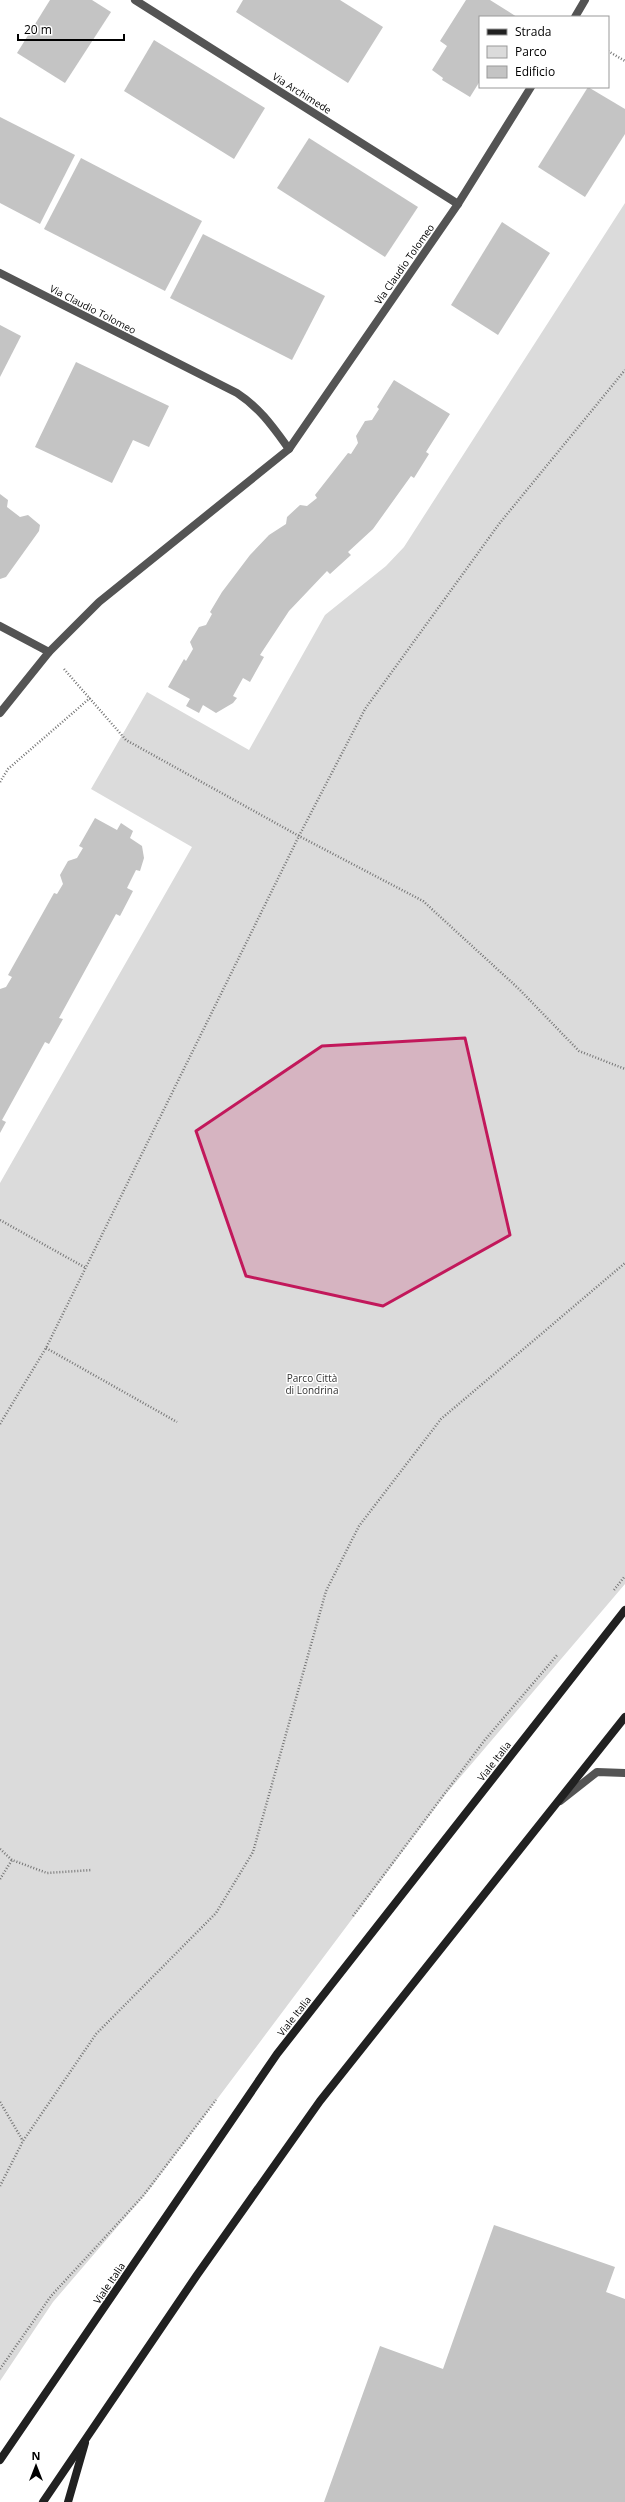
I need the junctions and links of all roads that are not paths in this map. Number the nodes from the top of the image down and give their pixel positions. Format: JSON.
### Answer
{"nodes":[{"id":1,"x":135,"y":0,"type":"edge"},
{"id":2,"x":585,"y":0,"type":"edge"},
{"id":3,"x":576,"y":16,"type":"edge"},
{"id":4,"x":530,"y":88,"type":"edge"},
{"id":5,"x":458,"y":204,"type":"junction"},
{"id":6,"x":0,"y":273,"type":"edge"},
{"id":7,"x":288,"y":449,"type":"junction"},
{"id":8,"x":0,"y":626,"type":"edge"},
{"id":9,"x":49,"y":652,"type":"junction"},
{"id":10,"x":0,"y":713,"type":"edge"},
{"id":11,"x":625,"y":1610,"type":"edge"},
{"id":12,"x":625,"y":1717,"type":"edge"},
{"id":13,"x":625,"y":1773,"type":"edge"},
{"id":14,"x":552,"y":1808,"type":"junction"},
{"id":15,"x":88,"y":2435,"type":"junction"},
{"id":16,"x":1,"y":2456,"type":"edge"},
{"id":17,"x":43,"y":2502,"type":"edge"},
{"id":18,"x":68,"y":2502,"type":"edge"}],
"edges":[{"from":1,"to":5,"type":"street","name":"Via Archimede"},
{"from":2,"to":3,"type":"street"},
{"from":4,"to":5,"type":"street","name":"Via Claudio Tolomeo"},
{"from":5,"to":7,"type":"street","name":"Via Claudio Tolomeo"},
{"from":6,"to":7,"type":"street","name":"Via Claudio Tolomeo"},
{"from":7,"to":9,"type":"street","name":"Via Claudio Tolomeo"},
{"from":8,"to":9,"type":"street"},
{"from":9,"to":10,"type":"street","name":"Via Claudio Tolomeo"},
{"from":11,"to":16,"type":"main road","name":"Viale Italia"},
{"from":12,"to":14,"type":"main road"},
{"from":13,"to":14,"type":"street"},
{"from":14,"to":15,"type":"main road"},
{"from":15,"to":17,"type":"main road"},
{"from":15,"to":18,"type":"main road"}]}
